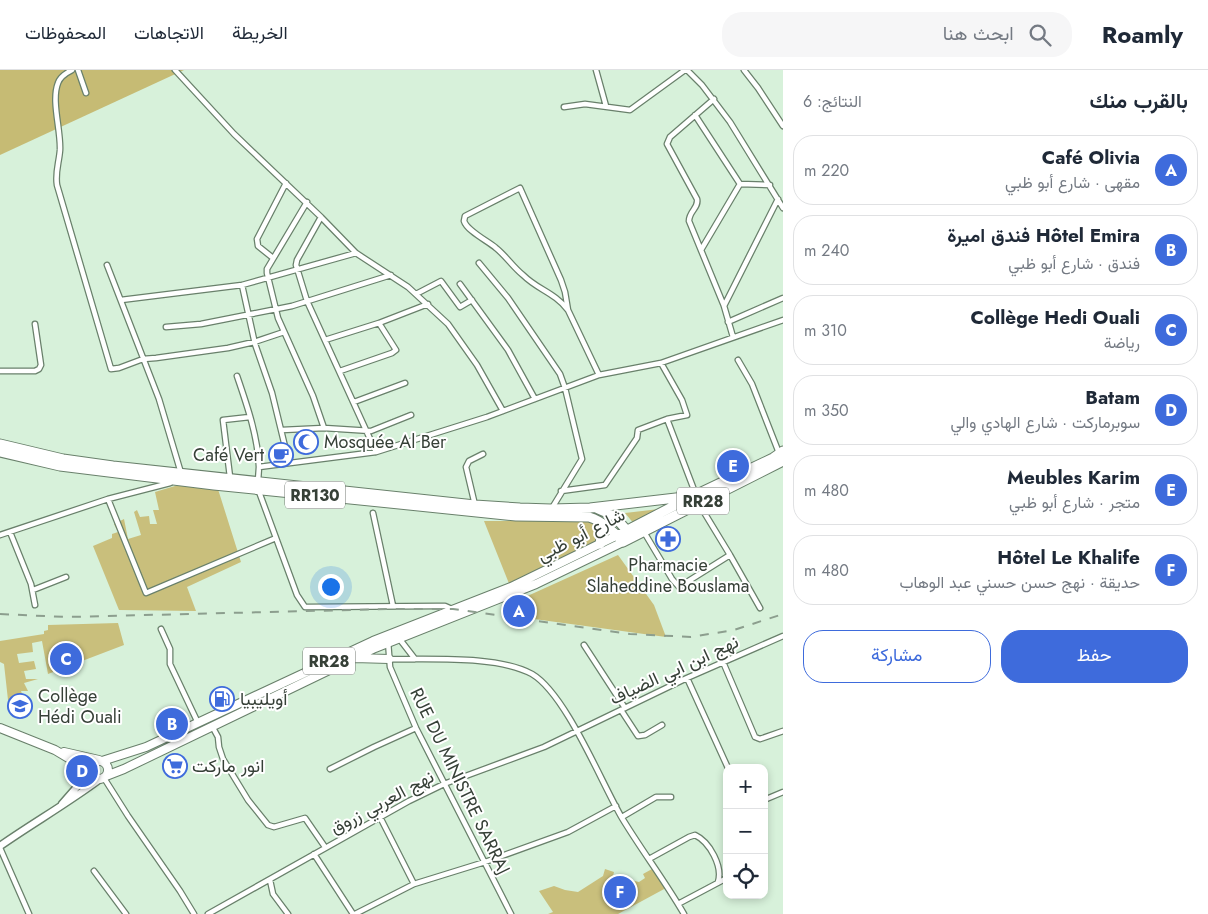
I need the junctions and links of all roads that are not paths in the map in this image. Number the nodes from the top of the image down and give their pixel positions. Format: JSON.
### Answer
{"nodes":[{"id":1,"x":72,"y":70,"type":"edge"},
{"id":2,"x":78,"y":70,"type":"edge"},
{"id":3,"x":175,"y":70,"type":"edge"},
{"id":4,"x":596,"y":70,"type":"edge"},
{"id":5,"x":686,"y":70,"type":"edge"},
{"id":6,"x":744,"y":70,"type":"edge"},
{"id":7,"x":86,"y":93,"type":"dead end"},
{"id":8,"x":714,"y":99,"type":"junction"},
{"id":9,"x":606,"y":106,"type":"junction"},
{"id":10,"x":564,"y":107,"type":"dead end"},
{"id":11,"x":695,"y":115,"type":"junction"},
{"id":12,"x":783,"y":126,"type":"edge"},
{"id":13,"x":286,"y":183,"type":"junction"},
{"id":14,"x":740,"y":184,"type":"junction"},
{"id":15,"x":770,"y":185,"type":"junction"},
{"id":16,"x":778,"y":199,"type":"junction"},
{"id":17,"x":306,"y":202,"type":"junction"},
{"id":18,"x":783,"y":208,"type":"edge"},
{"id":19,"x":321,"y":217,"type":"junction"},
{"id":20,"x":701,"y":250,"type":"junction"},
{"id":21,"x":356,"y":253,"type":"junction"},
{"id":22,"x":273,"y":258,"type":"junction"},
{"id":23,"x":479,"y":263,"type":"dead end"},
{"id":24,"x":107,"y":265,"type":"dead end"},
{"id":25,"x":297,"y":271,"type":"junction"},
{"id":26,"x":391,"y":275,"type":"junction"},
{"id":27,"x":268,"y":278,"type":"junction"},
{"id":28,"x":460,"y":284,"type":"dead end"},
{"id":29,"x":242,"y":285,"type":"junction"},
{"id":30,"x":416,"y":294,"type":"junction"},
{"id":31,"x":783,"y":298,"type":"edge"},
{"id":32,"x":121,"y":300,"type":"junction"},
{"id":33,"x":472,"y":300,"type":"junction"},
{"id":34,"x":307,"y":302,"type":"junction"},
{"id":35,"x":428,"y":304,"type":"junction"},
{"id":36,"x":724,"y":306,"type":"junction"},
{"id":37,"x":276,"y":310,"type":"junction"},
{"id":38,"x":568,"y":310,"type":"junction"},
{"id":39,"x":248,"y":316,"type":"junction"},
{"id":40,"x":728,"y":322,"type":"junction"},
{"id":41,"x":782,"y":322,"type":"edge"},
{"id":42,"x":379,"y":323,"type":"junction"},
{"id":43,"x":35,"y":324,"type":"dead end"},
{"id":44,"x":166,"y":327,"type":"dead end"},
{"id":45,"x":284,"y":332,"type":"junction"},
{"id":46,"x":733,"y":337,"type":"junction"},
{"id":47,"x":326,"y":340,"type":"junction"},
{"id":48,"x":254,"y":342,"type":"junction"},
{"id":49,"x":143,"y":359,"type":"junction"},
{"id":50,"x":738,"y":360,"type":"dead end"},
{"id":51,"x":661,"y":363,"type":"junction"},
{"id":52,"x":0,"y":371,"type":"edge"},
{"id":53,"x":340,"y":371,"type":"junction"},
{"id":54,"x":599,"y":375,"type":"junction"},
{"id":55,"x":237,"y":376,"type":"dead end"},
{"id":56,"x":405,"y":384,"type":"dead end"},
{"id":57,"x":565,"y":388,"type":"junction"},
{"id":58,"x":535,"y":399,"type":"junction"},
{"id":59,"x":354,"y":402,"type":"junction"},
{"id":60,"x":504,"y":411,"type":"junction"},
{"id":61,"x":412,"y":415,"type":"dead end"},
{"id":62,"x":250,"y":417,"type":"junction"},
{"id":63,"x":667,"y":419,"type":"junction"},
{"id":64,"x":324,"y":428,"type":"junction"},
{"id":65,"x":282,"y":430,"type":"junction"},
{"id":66,"x":367,"y":431,"type":"junction"},
{"id":67,"x":0,"y":444,"type":"edge"},
{"id":68,"x":0,"y":452,"type":"edge"},
{"id":69,"x":376,"y":452,"type":"junction"},
{"id":70,"x":483,"y":454,"type":"dead end"},
{"id":71,"x":782,"y":455,"type":"edge"},
{"id":72,"x":290,"y":462,"type":"junction"},
{"id":73,"x":259,"y":468,"type":"junction"},
{"id":74,"x":181,"y":476,"type":"junction"},
{"id":75,"x":230,"y":478,"type":"junction"},
{"id":76,"x":258,"y":485,"type":"junction"},
{"id":77,"x":561,"y":491,"type":"junction"},
{"id":78,"x":696,"y":498,"type":"junction"},
{"id":79,"x":108,"y":499,"type":"junction"},
{"id":80,"x":475,"y":505,"type":"junction"},
{"id":81,"x":590,"y":508,"type":"junction"},
{"id":82,"x":551,"y":509,"type":"junction"},
{"id":83,"x":373,"y":513,"type":"dead end"},
{"id":84,"x":597,"y":520,"type":"junction"},
{"id":85,"x":10,"y":532,"type":"junction"},
{"id":86,"x":644,"y":532,"type":"junction"},
{"id":87,"x":630,"y":534,"type":"junction"},
{"id":88,"x":0,"y":535,"type":"edge"},
{"id":89,"x":276,"y":538,"type":"junction"},
{"id":90,"x":620,"y":539,"type":"junction"},
{"id":91,"x":600,"y":544,"type":"junction"},
{"id":92,"x":730,"y":554,"type":"junction"},
{"id":93,"x":66,"y":577,"type":"dead end"},
{"id":94,"x":33,"y":590,"type":"junction"},
{"id":95,"x":35,"y":605,"type":"dead end"},
{"id":96,"x":393,"y":606,"type":"junction"},
{"id":97,"x":760,"y":608,"type":"dead end"},
{"id":98,"x":453,"y":609,"type":"junction"},
{"id":99,"x":460,"y":614,"type":"junction"},
{"id":100,"x":162,"y":629,"type":"dead end"},
{"id":101,"x":783,"y":636,"type":"edge"},
{"id":102,"x":392,"y":637,"type":"junction"},
{"id":103,"x":584,"y":645,"type":"dead end"},
{"id":104,"x":352,"y":658,"type":"junction"},
{"id":105,"x":389,"y":659,"type":"junction"},
{"id":106,"x":415,"y":659,"type":"junction"},
{"id":107,"x":723,"y":662,"type":"junction"},
{"id":108,"x":687,"y":678,"type":"junction"},
{"id":109,"x":623,"y":709,"type":"junction"},
{"id":110,"x":236,"y":710,"type":"junction"},
{"id":111,"x":198,"y":723,"type":"junction"},
{"id":112,"x":662,"y":725,"type":"dead end"},
{"id":113,"x":212,"y":726,"type":"junction"},
{"id":114,"x":0,"y":728,"type":"edge"},
{"id":115,"x":416,"y":728,"type":"junction"},
{"id":116,"x":576,"y":731,"type":"junction"},
{"id":117,"x":783,"y":731,"type":"edge"},
{"id":118,"x":55,"y":750,"type":"junction"},
{"id":119,"x":100,"y":761,"type":"junction"},
{"id":120,"x":726,"y":764,"type":"edge"},
{"id":121,"x":330,"y":769,"type":"dead end"},
{"id":122,"x":90,"y":771,"type":"junction"},
{"id":123,"x":103,"y":778,"type":"junction"},
{"id":124,"x":444,"y":784,"type":"junction"},
{"id":125,"x":783,"y":792,"type":"edge"},
{"id":126,"x":671,"y":797,"type":"dead end"},
{"id":127,"x":768,"y":798,"type":"edge"},
{"id":128,"x":65,"y":803,"type":"junction"},
{"id":129,"x":616,"y":806,"type":"junction"},
{"id":130,"x":380,"y":817,"type":"junction"},
{"id":131,"x":622,"y":817,"type":"junction"},
{"id":132,"x":0,"y":847,"type":"edge"},
{"id":133,"x":325,"y":847,"type":"junction"},
{"id":134,"x":314,"y":854,"type":"junction"},
{"id":135,"x":649,"y":859,"type":"junction"},
{"id":136,"x":485,"y":862,"type":"junction"},
{"id":137,"x":94,"y":871,"type":"dead end"},
{"id":138,"x":270,"y":880,"type":"junction"},
{"id":139,"x":723,"y":880,"type":"edge"},
{"id":140,"x":718,"y":882,"type":"junction"},
{"id":141,"x":414,"y":884,"type":"junction"},
{"id":142,"x":678,"y":904,"type":"junction"},
{"id":143,"x":29,"y":914,"type":"edge"},
{"id":144,"x":126,"y":914,"type":"edge"},
{"id":145,"x":194,"y":914,"type":"edge"},
{"id":146,"x":208,"y":914,"type":"edge"},
{"id":147,"x":288,"y":914,"type":"edge"},
{"id":148,"x":354,"y":914,"type":"edge"},
{"id":149,"x":511,"y":914,"type":"edge"},
{"id":150,"x":684,"y":914,"type":"edge"}],
"edges":[{"from":1,"to":49,"type":"street"},
{"from":2,"to":7,"type":"street"},
{"from":3,"to":13,"type":"street"},
{"from":4,"to":9,"type":"street"},
{"from":5,"to":8,"type":"street"},
{"from":5,"to":9,"type":"street"},
{"from":6,"to":12,"type":"street"},
{"from":8,"to":11,"type":"street"},
{"from":8,"to":15,"type":"street"},
{"from":9,"to":10,"type":"street"},
{"from":11,"to":14,"type":"street"},
{"from":11,"to":20,"type":"street"},
{"from":13,"to":17,"type":"street"},
{"from":13,"to":22,"type":"street"},
{"from":14,"to":15,"type":"street"},
{"from":14,"to":20,"type":"street"},
{"from":15,"to":16,"type":"street"},
{"from":16,"to":18,"type":"street"},
{"from":16,"to":36,"type":"street"},
{"from":17,"to":19,"type":"street"},
{"from":17,"to":22,"type":"street"},
{"from":19,"to":21,"type":"street"},
{"from":19,"to":25,"type":"street"},
{"from":20,"to":36,"type":"street"},
{"from":21,"to":25,"type":"street"},
{"from":21,"to":26,"type":"street"},
{"from":22,"to":27,"type":"street"},
{"from":23,"to":57,"type":"street"},
{"from":24,"to":32,"type":"street"},
{"from":25,"to":27,"type":"street"},
{"from":25,"to":34,"type":"street"},
{"from":26,"to":30,"type":"street"},
{"from":26,"to":34,"type":"street"},
{"from":27,"to":29,"type":"street"},
{"from":27,"to":37,"type":"street"},
{"from":28,"to":33,"type":"street"},
{"from":29,"to":32,"type":"street"},
{"from":29,"to":39,"type":"street"},
{"from":30,"to":33,"type":"street"},
{"from":30,"to":35,"type":"street"},
{"from":31,"to":40,"type":"street"},
{"from":32,"to":49,"type":"street"},
{"from":33,"to":58,"type":"street"},
{"from":34,"to":37,"type":"street"},
{"from":34,"to":47,"type":"street"},
{"from":35,"to":42,"type":"street"},
{"from":35,"to":60,"type":"street"},
{"from":36,"to":40,"type":"street"},
{"from":37,"to":39,"type":"street"},
{"from":37,"to":45,"type":"street"},
{"from":38,"to":38,"type":"street"},
{"from":38,"to":54,"type":"street"},
{"from":39,"to":44,"type":"street"},
{"from":39,"to":48,"type":"street"},
{"from":40,"to":46,"type":"street"},
{"from":41,"to":46,"type":"street"},
{"from":42,"to":47,"type":"street"},
{"from":42,"to":53,"type":"street"},
{"from":43,"to":52,"type":"street"},
{"from":45,"to":48,"type":"street"},
{"from":45,"to":64,"type":"street"},
{"from":46,"to":51,"type":"street"},
{"from":47,"to":53,"type":"street"},
{"from":48,"to":49,"type":"street"},
{"from":48,"to":65,"type":"street"},
{"from":49,"to":74,"type":"street"},
{"from":50,"to":71,"type":"street"},
{"from":51,"to":54,"type":"street"},
{"from":51,"to":63,"type":"street"},
{"from":53,"to":59,"type":"street"},
{"from":54,"to":57,"type":"street"},
{"from":55,"to":62,"type":"street"},
{"from":56,"to":59,"type":"street"},
{"from":57,"to":58,"type":"street"},
{"from":57,"to":77,"type":"street"},
{"from":58,"to":60,"type":"street"},
{"from":59,"to":66,"type":"street"},
{"from":60,"to":69,"type":"street"},
{"from":61,"to":66,"type":"street"},
{"from":62,"to":73,"type":"street"},
{"from":62,"to":75,"type":"street"},
{"from":63,"to":77,"type":"street"},
{"from":63,"to":78,"type":"street"},
{"from":64,"to":65,"type":"street"},
{"from":64,"to":66,"type":"street"},
{"from":65,"to":72,"type":"street"},
{"from":66,"to":69,"type":"street"},
{"from":67,"to":74,"type":"highway","number":"RR130"},
{"from":68,"to":74,"type":"highway","number":"RR130"},
{"from":69,"to":72,"type":"street"},
{"from":70,"to":80,"type":"street"},
{"from":71,"to":78,"type":"highway","name":"شارع أبو ظبي","number":"RR28"},
{"from":72,"to":73,"type":"street"},
{"from":73,"to":76,"type":"street"},
{"from":74,"to":75,"type":"highway","number":"RR130"},
{"from":74,"to":76,"type":"highway","number":"RR130"},
{"from":74,"to":79,"type":"street"},
{"from":75,"to":76,"type":"highway","number":"RR130"},
{"from":76,"to":80,"type":"highway","number":"RR130"},
{"from":76,"to":84,"type":"highway","number":"RR130"},
{"from":76,"to":89,"type":"street"},
{"from":77,"to":82,"type":"street"},
{"from":78,"to":81,"type":"highway"},
{"from":78,"to":86,"type":"highway","name":"شارع أبو ظبي","number":"RR28"},
{"from":78,"to":87,"type":"highway","name":"شارع أبو ظبي","number":"RR28"},
{"from":78,"to":92,"type":"street"},
{"from":79,"to":85,"type":"street"},
{"from":79,"to":89,"type":"street"},
{"from":80,"to":82,"type":"highway","number":"RR130"},
{"from":81,"to":82,"type":"highway","number":"RR130"},
{"from":81,"to":87,"type":"highway","number":"RR130"},
{"from":83,"to":96,"type":"street"},
{"from":84,"to":90,"type":"highway","number":"RR130"},
{"from":84,"to":91,"type":"highway"},
{"from":85,"to":88,"type":"street"},
{"from":85,"to":94,"type":"street"},
{"from":86,"to":87,"type":"highway","name":"شارع أبو ظبي","number":"RR28"},
{"from":86,"to":92,"type":"street"},
{"from":87,"to":90,"type":"highway","name":"شارع أبو ظبي","number":"RR28"},
{"from":89,"to":96,"type":"street"},
{"from":90,"to":91,"type":"main road","name":"شارع أبو ظبي","number":"RR28"},
{"from":90,"to":99,"type":"main road","name":"شارع أبو ظبي","number":"RR28"},
{"from":91,"to":98,"type":"main road","name":"شارع أبو ظبي","number":"RR28"},
{"from":92,"to":97,"type":"street"},
{"from":93,"to":94,"type":"street"},
{"from":94,"to":95,"type":"street"},
{"from":96,"to":98,"type":"street"},
{"from":98,"to":99,"type":"street"},
{"from":98,"to":102,"type":"main road","name":"شارع أبو ظبي","number":"RR28"},
{"from":99,"to":102,"type":"main road","name":"شارع أبو ظبي","number":"RR28"},
{"from":100,"to":111,"type":"street"},
{"from":101,"to":107,"type":"street","name":"نهج ابن ابي الضياف"},
{"from":102,"to":104,"type":"main road","name":"شارع أبو ظبي","number":"RR28"},
{"from":102,"to":105,"type":"street","name":"RUE DU MINISTRE SARRAJ"},
{"from":102,"to":106,"type":"street"},
{"from":102,"to":110,"type":"main road","name":"شارع أبو ظبي","number":"RR28"},
{"from":103,"to":109,"type":"street"},
{"from":104,"to":105,"type":"main road"},
{"from":104,"to":110,"type":"main road","name":"شارع أبو ظبي","number":"RR28"},
{"from":105,"to":106,"type":"street"},
{"from":105,"to":115,"type":"street","name":"RUE DU MINISTRE SARRAJ"},
{"from":106,"to":116,"type":"street"},
{"from":107,"to":108,"type":"street","name":"نهج ابن ابي الضياف"},
{"from":107,"to":117,"type":"street"},
{"from":108,"to":109,"type":"street","name":"نهج ابن ابي الضياف"},
{"from":108,"to":120,"type":"street"},
{"from":109,"to":112,"type":"street"},
{"from":109,"to":116,"type":"street","name":"نهج ابن ابي الضياف"},
{"from":110,"to":111,"type":"main road","name":"شارع أبو ظبي","number":"RR28"},
{"from":110,"to":113,"type":"main road","name":"شارع أبو ظبي","number":"RR28"},
{"from":111,"to":119,"type":"main road","name":"شارع أبو ظبي","number":"RR28"},
{"from":113,"to":123,"type":"main road","name":"شارع أبو ظبي","number":"RR28"},
{"from":113,"to":133,"type":"street"},
{"from":114,"to":118,"type":"main road","number":"RR28"},
{"from":115,"to":121,"type":"street"},
{"from":115,"to":124,"type":"street","name":"RUE DU MINISTRE SARRAJ"},
{"from":116,"to":124,"type":"street","name":"نهج العربي زروق"},
{"from":116,"to":129,"type":"street"},
{"from":118,"to":119,"type":"main road","number":"RR28"},
{"from":118,"to":122,"type":"main road","number":"RR28"},
{"from":119,"to":122,"type":"main road"},
{"from":119,"to":123,"type":"main road"},
{"from":122,"to":123,"type":"main road","number":"RR28"},
{"from":122,"to":128,"type":"street"},
{"from":123,"to":128,"type":"street"},
{"from":123,"to":145,"type":"street"},
{"from":124,"to":130,"type":"street","name":"نهج العربي زروق"},
{"from":124,"to":136,"type":"street","name":"RUE DU MINISTRE SARRAJ"},
{"from":125,"to":127,"type":"street"},
{"from":126,"to":131,"type":"street"},
{"from":128,"to":132,"type":"street"},
{"from":129,"to":131,"type":"street"},
{"from":129,"to":136,"type":"street"},
{"from":130,"to":133,"type":"street","name":"نهج العربي زروق"},
{"from":130,"to":141,"type":"street"},
{"from":131,"to":135,"type":"street"},
{"from":132,"to":143,"type":"street"},
{"from":133,"to":134,"type":"street","name":"نهج العربي زروق"},
{"from":134,"to":138,"type":"street","name":"نهج العربي زروق"},
{"from":134,"to":148,"type":"street"},
{"from":135,"to":140,"type":"street"},
{"from":135,"to":142,"type":"street"},
{"from":136,"to":141,"type":"street"},
{"from":136,"to":149,"type":"street","name":"RUE DU MINISTRE SARRAJ"},
{"from":137,"to":144,"type":"street"},
{"from":138,"to":146,"type":"street","name":"نهج العربي زروق"},
{"from":138,"to":147,"type":"street"},
{"from":139,"to":140,"type":"street"},
{"from":140,"to":142,"type":"street"},
{"from":141,"to":148,"type":"street"},
{"from":142,"to":150,"type":"street"}]}
